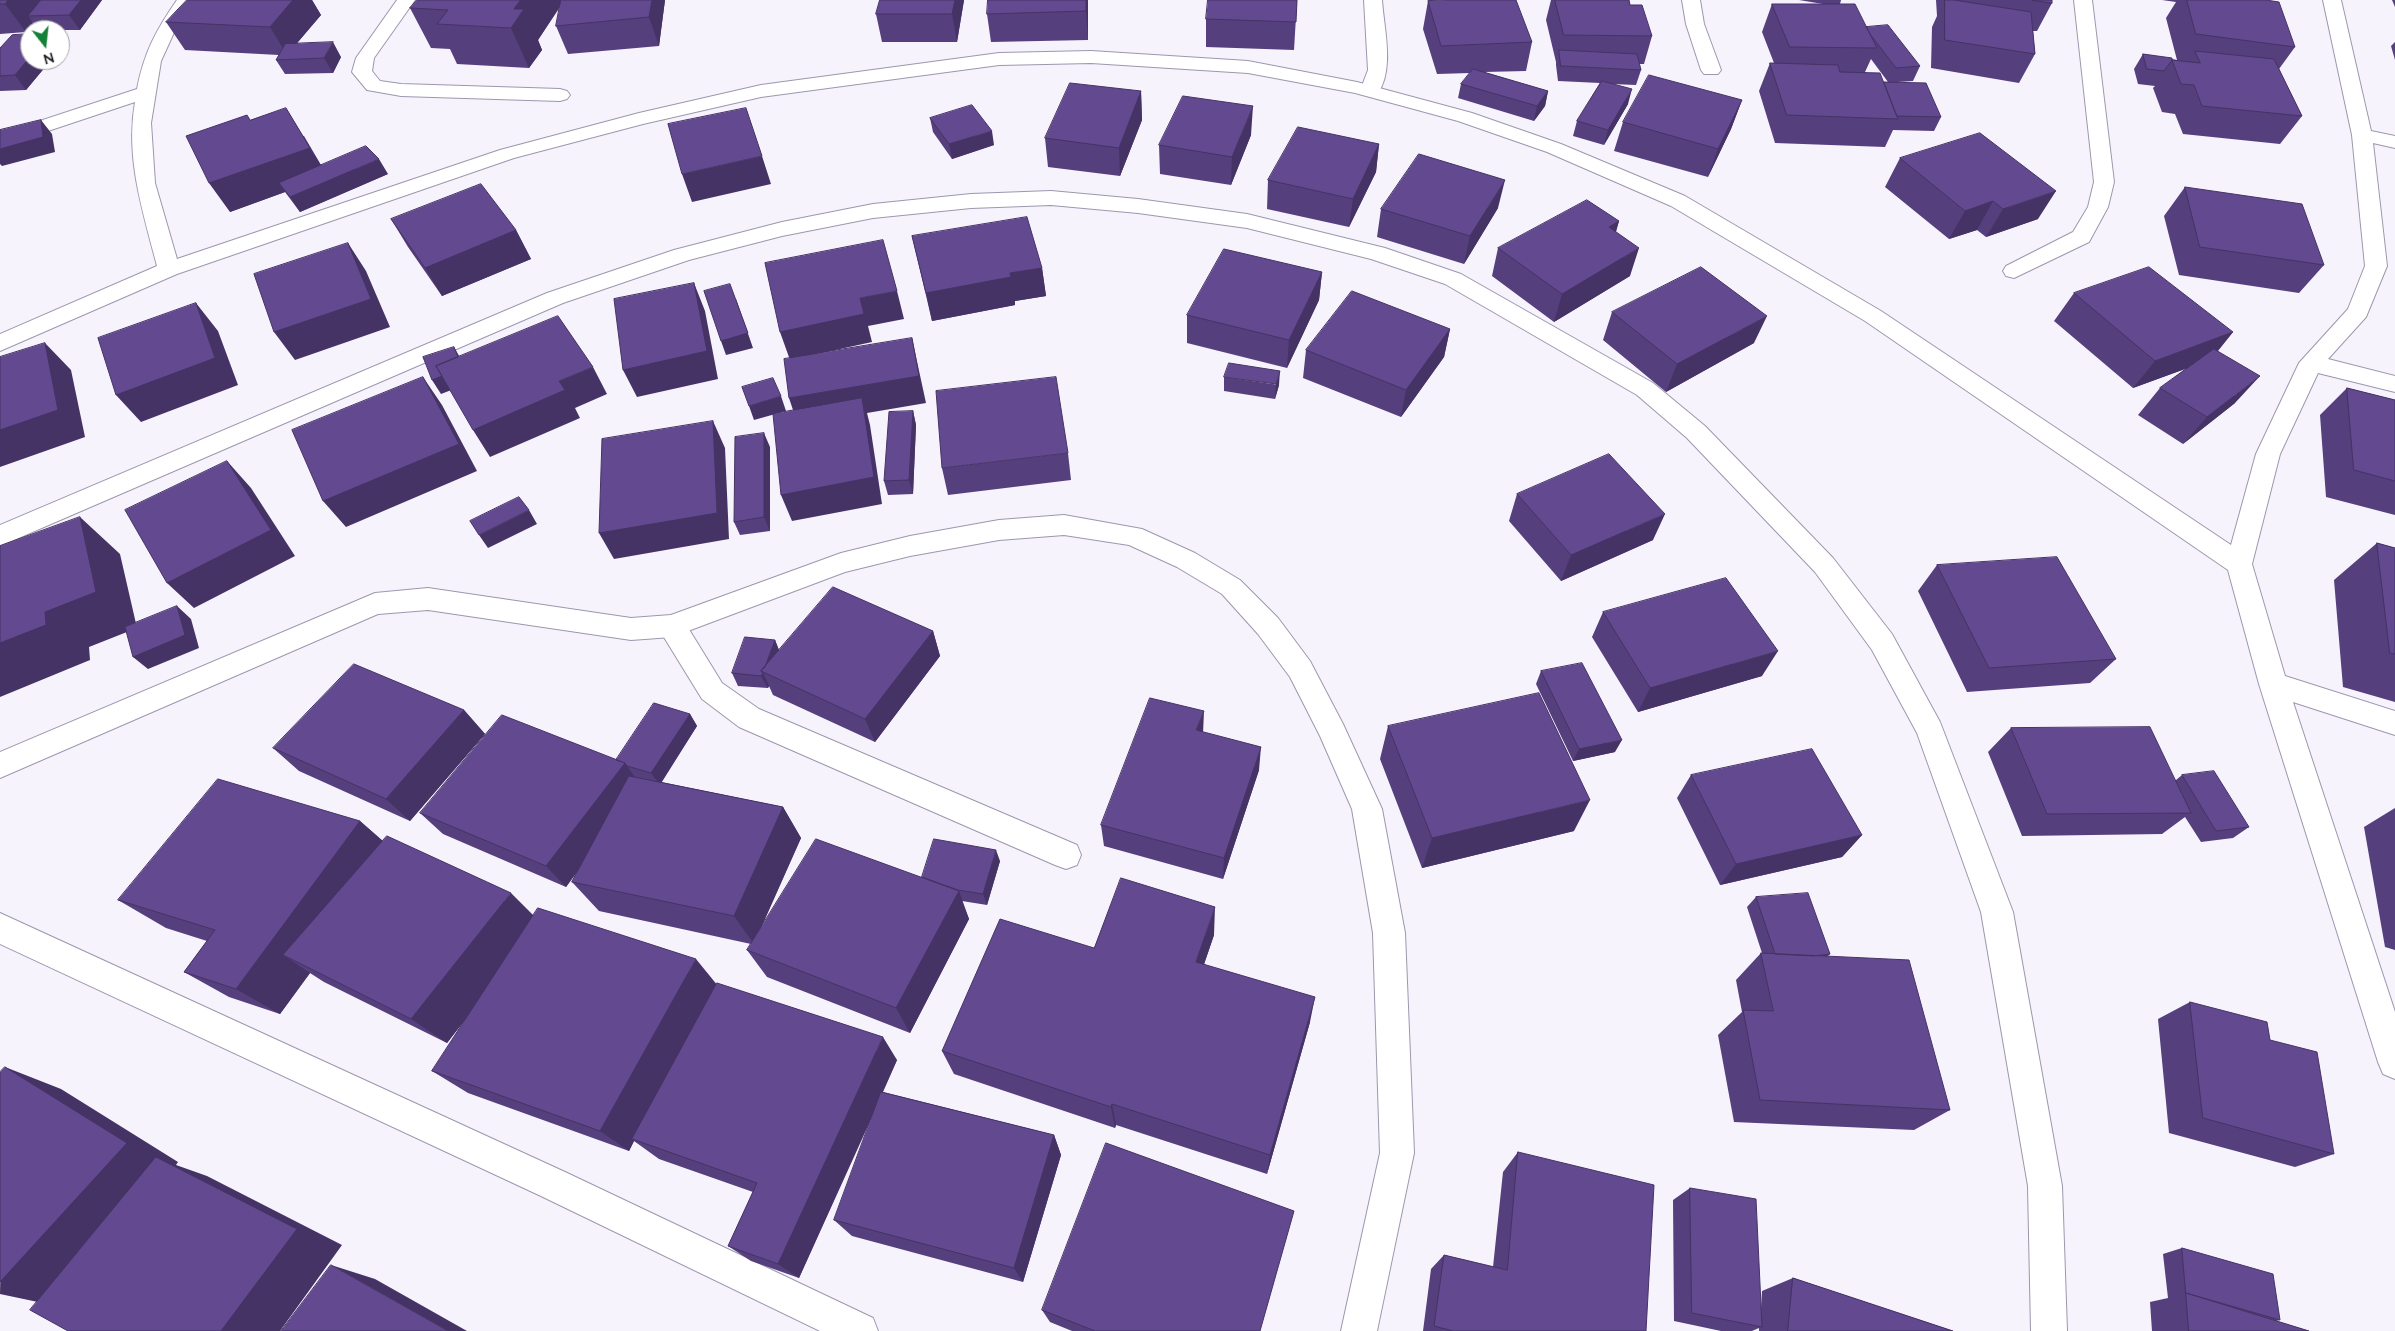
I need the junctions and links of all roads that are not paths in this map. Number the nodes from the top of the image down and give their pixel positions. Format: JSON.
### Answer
{"nodes":[{"id":1,"x":186,"y":0,"type":"edge"},
{"id":2,"x":406,"y":0,"type":"edge"},
{"id":3,"x":1373,"y":0,"type":"edge"},
{"id":4,"x":1691,"y":0,"type":"edge"},
{"id":5,"x":2083,"y":0,"type":"edge"},
{"id":6,"x":2332,"y":0,"type":"edge"},
{"id":7,"x":1711,"y":70,"type":"dead end"},
{"id":8,"x":1370,"y":91,"type":"junction"},
{"id":9,"x":144,"y":93,"type":"junction"},
{"id":10,"x":560,"y":95,"type":"dead end"},
{"id":11,"x":2362,"y":135,"type":"junction"},
{"id":12,"x":0,"y":141,"type":"edge"},
{"id":13,"x":2395,"y":142,"type":"edge"},
{"id":14,"x":169,"y":270,"type":"junction"},
{"id":15,"x":2014,"y":271,"type":"dead end"},
{"id":16,"x":0,"y":342,"type":"edge"},
{"id":17,"x":2311,"y":363,"type":"junction"},
{"id":18,"x":2395,"y":384,"type":"edge"},
{"id":19,"x":0,"y":536,"type":"edge"},
{"id":20,"x":2239,"y":564,"type":"junction"},
{"id":21,"x":672,"y":626,"type":"junction"},
{"id":22,"x":2273,"y":684,"type":"junction"},
{"id":23,"x":2395,"y":723,"type":"edge"},
{"id":24,"x":0,"y":765,"type":"edge"},
{"id":25,"x":1066,"y":855,"type":"dead end"},
{"id":26,"x":0,"y":928,"type":"edge"},
{"id":27,"x":2395,"y":1062,"type":"edge"},
{"id":28,"x":860,"y":1331,"type":"edge"},
{"id":29,"x":1359,"y":1331,"type":"edge"},
{"id":30,"x":2049,"y":1331,"type":"edge"}],
"edges":[{"from":1,"to":9,"type":"street"},
{"from":2,"to":10,"type":"street"},
{"from":3,"to":8,"type":"street"},
{"from":4,"to":7,"type":"street"},
{"from":5,"to":15,"type":"street"},
{"from":6,"to":11,"type":"street"},
{"from":8,"to":14,"type":"street"},
{"from":8,"to":20,"type":"street"},
{"from":9,"to":12,"type":"street"},
{"from":9,"to":14,"type":"street"},
{"from":11,"to":13,"type":"street"},
{"from":11,"to":17,"type":"street"},
{"from":14,"to":16,"type":"street"},
{"from":17,"to":18,"type":"street"},
{"from":17,"to":20,"type":"street"},
{"from":19,"to":30,"type":"street"},
{"from":20,"to":22,"type":"street"},
{"from":21,"to":24,"type":"street"},
{"from":21,"to":25,"type":"street"},
{"from":21,"to":29,"type":"street"},
{"from":22,"to":23,"type":"street"},
{"from":22,"to":27,"type":"street"},
{"from":26,"to":28,"type":"street"}]}
